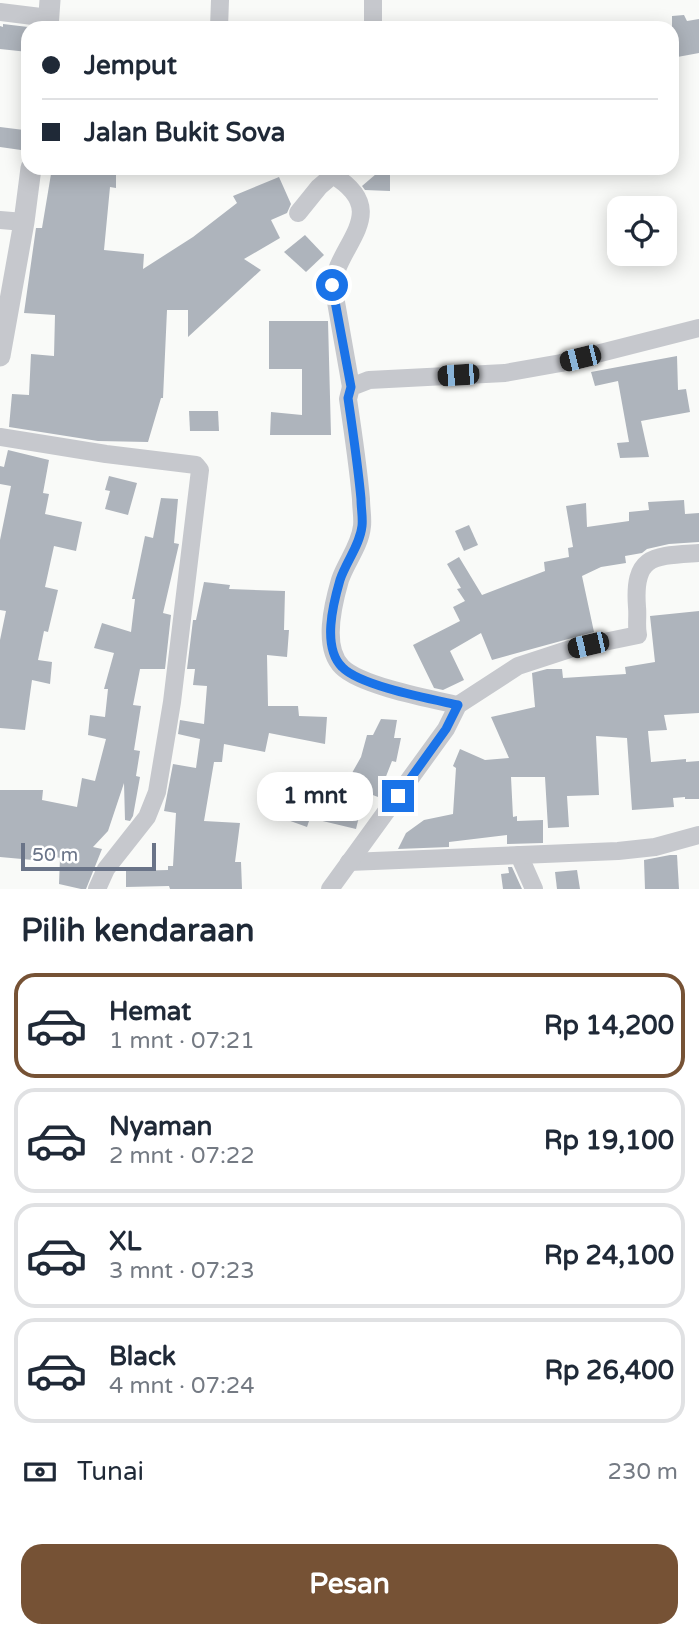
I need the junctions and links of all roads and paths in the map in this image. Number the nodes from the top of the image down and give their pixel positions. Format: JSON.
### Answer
{"nodes":[{"id":1,"x":220,"y":0,"type":"edge"},
{"id":2,"x":373,"y":0,"type":"edge"},
{"id":3,"x":0,"y":12,"type":"edge"},
{"id":4,"x":49,"y":15,"type":"edge"},
{"id":5,"x":219,"y":21,"type":"edge"},
{"id":6,"x":373,"y":21,"type":"edge"},
{"id":7,"x":30,"y":175,"type":"edge"},
{"id":8,"x":327,"y":175,"type":"edge"},
{"id":9,"x":334,"y":175,"type":"edge"},
{"id":10,"x":298,"y":213,"type":"dead end"},
{"id":11,"x":0,"y":220,"type":"edge"},
{"id":12,"x":24,"y":222,"type":"junction"},
{"id":13,"x":699,"y":328,"type":"edge"},
{"id":14,"x":0,"y":356,"type":"edge"},
{"id":15,"x":351,"y":387,"type":"junction"},
{"id":16,"x":0,"y":436,"type":"edge"},
{"id":17,"x":699,"y":553,"type":"edge"},
{"id":18,"x":458,"y":705,"type":"junction"},
{"id":19,"x":699,"y":835,"type":"edge"},
{"id":20,"x":519,"y":855,"type":"junction"},
{"id":21,"x":349,"y":862,"type":"junction"},
{"id":22,"x":97,"y":889,"type":"edge"},
{"id":23,"x":330,"y":889,"type":"edge"},
{"id":24,"x":534,"y":889,"type":"edge"}],
"edges":[{"from":1,"to":5,"type":"street"},
{"from":2,"to":6,"type":"street"},
{"from":3,"to":4,"type":"street"},
{"from":7,"to":12,"type":"street"},
{"from":8,"to":10,"type":"street"},
{"from":9,"to":15,"type":"street"},
{"from":11,"to":12,"type":"street"},
{"from":12,"to":14,"type":"street"},
{"from":13,"to":15,"type":"street"},
{"from":15,"to":18,"type":"street"},
{"from":16,"to":22,"type":"street"},
{"from":17,"to":18,"type":"street"},
{"from":18,"to":21,"type":"street"},
{"from":19,"to":20,"type":"street"},
{"from":20,"to":21,"type":"street"},
{"from":20,"to":24,"type":"street"},
{"from":21,"to":23,"type":"street"}]}
